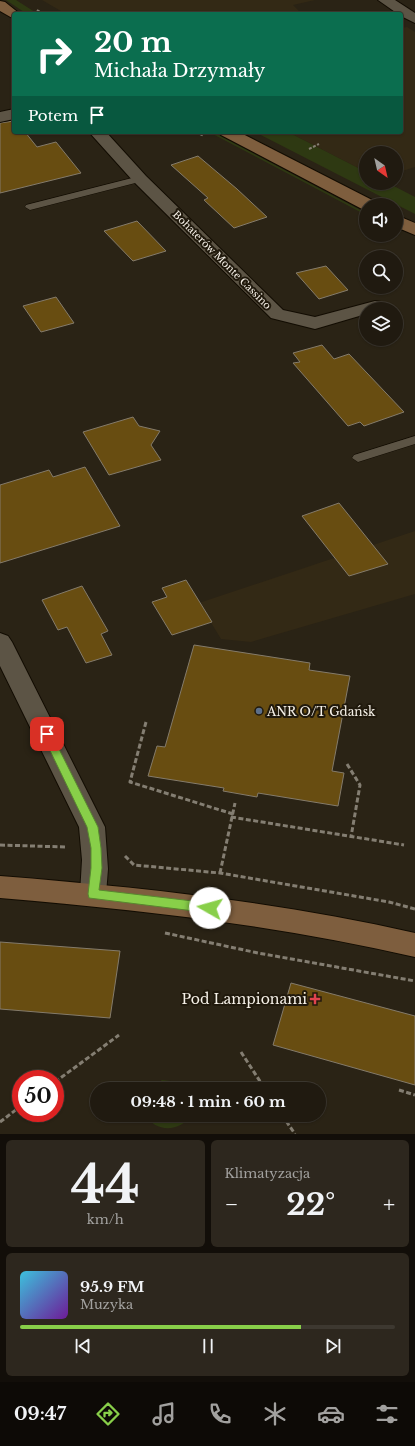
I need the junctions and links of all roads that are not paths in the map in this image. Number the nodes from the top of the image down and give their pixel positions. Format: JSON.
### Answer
{"nodes":[{"id":1,"x":385,"y":0,"type":"edge"},
{"id":2,"x":0,"y":5,"type":"edge"},
{"id":3,"x":12,"y":14,"type":"edge"},
{"id":4,"x":415,"y":19,"type":"edge"},
{"id":5,"x":12,"y":114,"type":"edge"},
{"id":6,"x":0,"y":117,"type":"edge"},
{"id":7,"x":98,"y":134,"type":"edge"},
{"id":8,"x":231,"y":134,"type":"edge"},
{"id":9,"x":140,"y":179,"type":"junction"},
{"id":10,"x":359,"y":200,"type":"edge"},
{"id":11,"x":30,"y":207,"type":"dead end"},
{"id":12,"x":359,"y":311,"type":"edge"},
{"id":13,"x":415,"y":440,"type":"edge"},
{"id":14,"x":358,"y":458,"type":"dead end"},
{"id":15,"x":0,"y":642,"type":"edge"},
{"id":16,"x":0,"y":887,"type":"edge"},
{"id":17,"x":93,"y":894,"type":"junction"},
{"id":18,"x":415,"y":945,"type":"edge"}],
"edges":[{"from":1,"to":4,"type":"street"},
{"from":2,"to":3,"type":"main road"},
{"from":5,"to":6,"type":"street"},
{"from":7,"to":9,"type":"street","name":"Bohaterów Monte Cassino"},
{"from":8,"to":10,"type":"main road"},
{"from":9,"to":11,"type":"lane"},
{"from":9,"to":12,"type":"street","name":"Bohaterów Monte Cassino"},
{"from":13,"to":14,"type":"lane"},
{"from":15,"to":17,"type":"street"},
{"from":16,"to":17,"type":"main road"},
{"from":17,"to":18,"type":"main road"}]}
